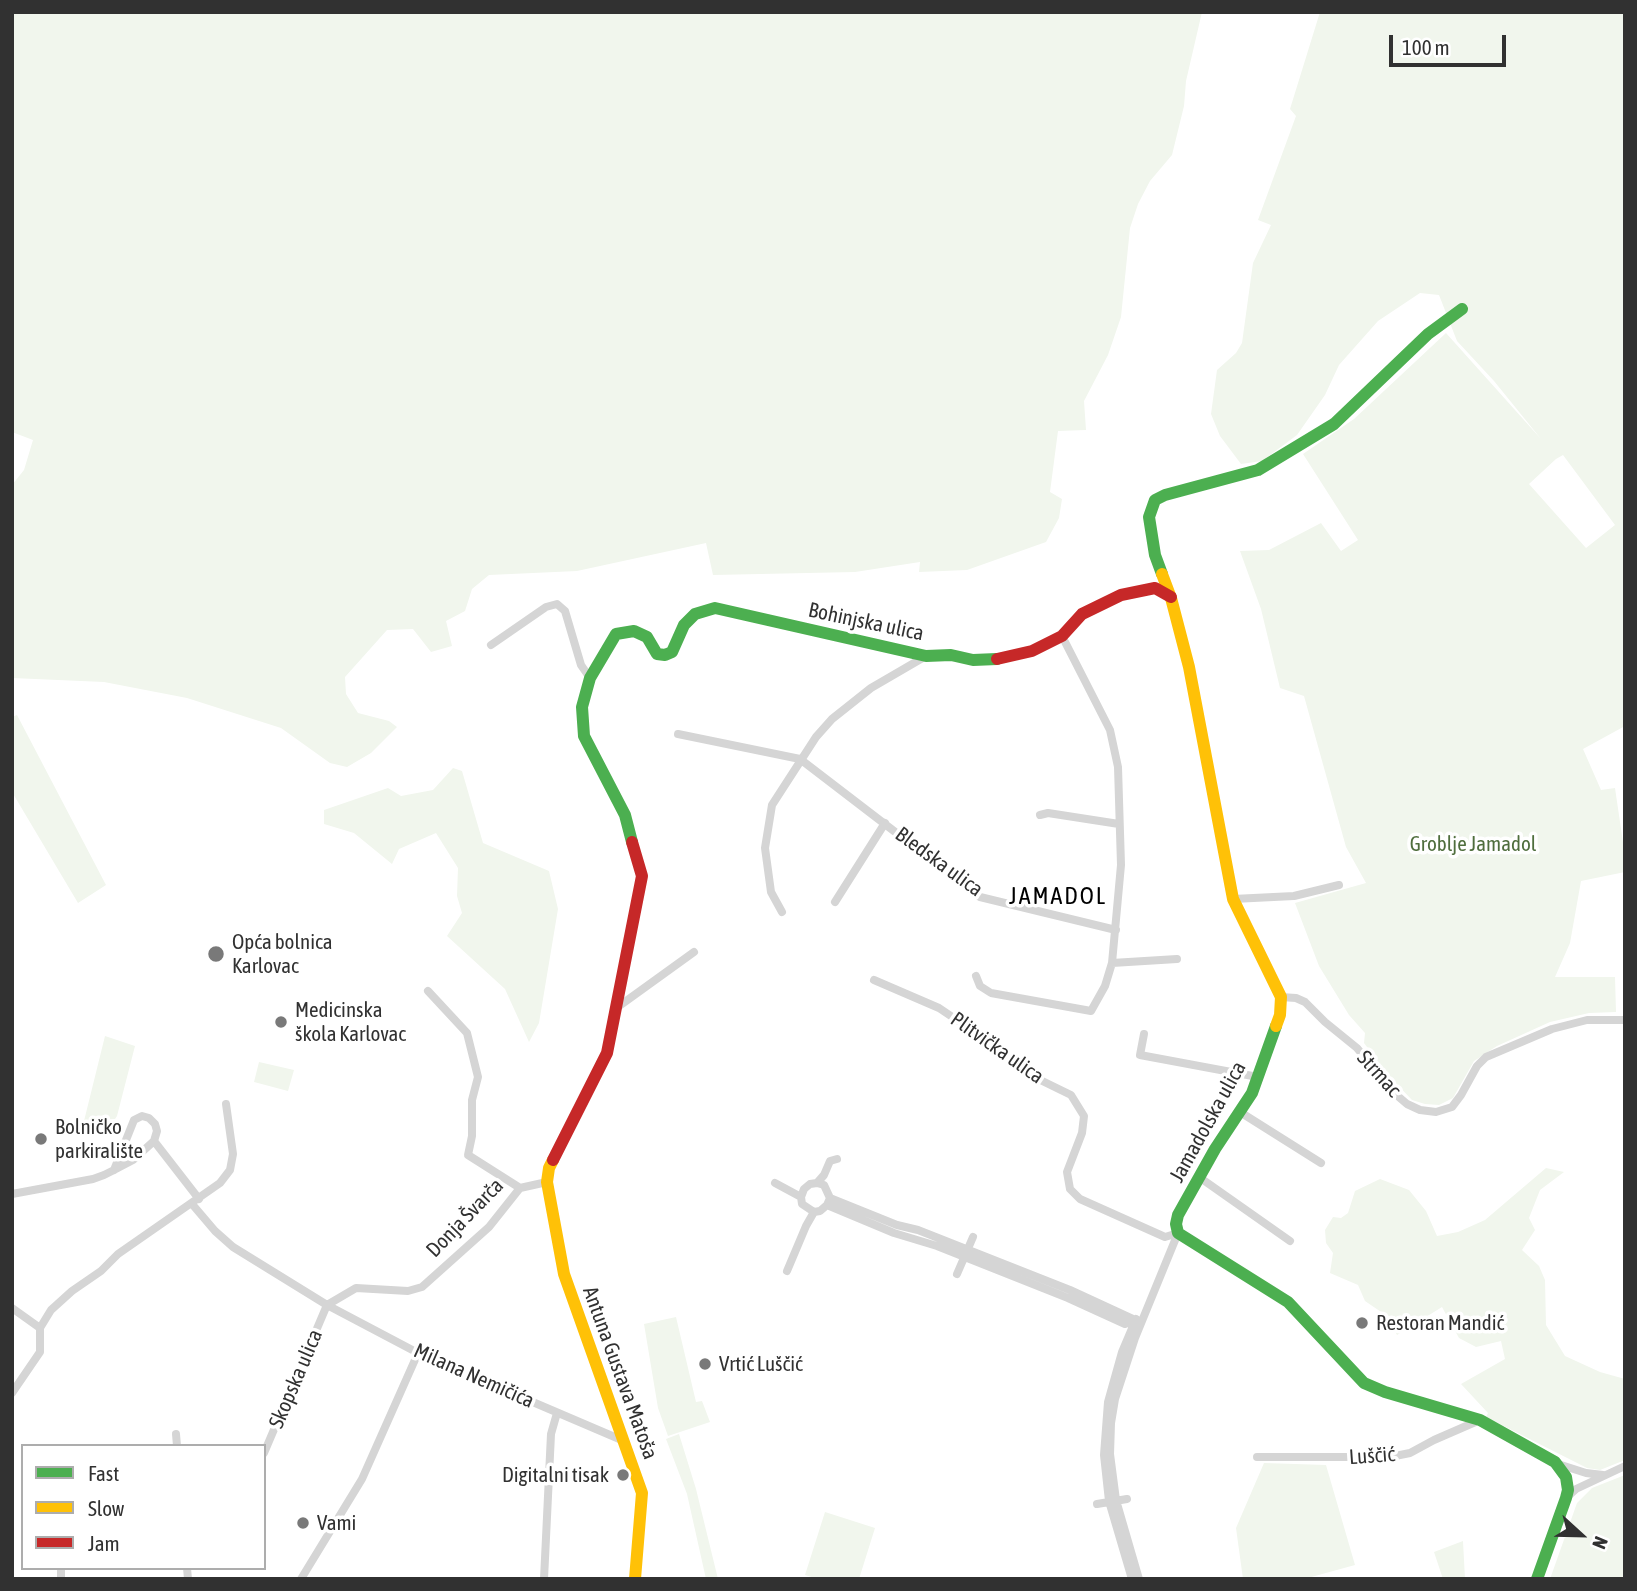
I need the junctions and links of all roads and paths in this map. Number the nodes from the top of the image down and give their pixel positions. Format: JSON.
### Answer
{"nodes":[{"id":1,"x":1462,"y":309,"type":"dead end"},
{"id":2,"x":1171,"y":598,"type":"junction"},
{"id":3,"x":1062,"y":636,"type":"junction"},
{"id":4,"x":491,"y":645,"type":"dead end"},
{"id":5,"x":926,"y":656,"type":"junction"},
{"id":6,"x":590,"y":678,"type":"junction"},
{"id":7,"x":678,"y":734,"type":"dead end"},
{"id":8,"x":800,"y":759,"type":"junction"},
{"id":9,"x":1040,"y":815,"type":"dead end"},
{"id":10,"x":885,"y":823,"type":"junction"},
{"id":11,"x":1119,"y":824,"type":"junction"},
{"id":12,"x":1339,"y":885,"type":"dead end"},
{"id":13,"x":1233,"y":899,"type":"junction"},
{"id":14,"x":835,"y":902,"type":"dead end"},
{"id":15,"x":782,"y":912,"type":"dead end"},
{"id":16,"x":1115,"y":930,"type":"junction"},
{"id":17,"x":694,"y":952,"type":"dead end"},
{"id":18,"x":1177,"y":959,"type":"dead end"},
{"id":19,"x":1112,"y":963,"type":"junction"},
{"id":20,"x":976,"y":976,"type":"dead end"},
{"id":21,"x":874,"y":980,"type":"dead end"},
{"id":22,"x":428,"y":991,"type":"dead end"},
{"id":23,"x":1281,"y":997,"type":"junction"},
{"id":24,"x":615,"y":1009,"type":"junction"},
{"id":25,"x":1625,"y":1020,"type":"edge"},
{"id":26,"x":1144,"y":1034,"type":"dead end"},
{"id":27,"x":1258,"y":1077,"type":"junction"},
{"id":28,"x":226,"y":1104,"type":"dead end"},
{"id":29,"x":1240,"y":1112,"type":"junction"},
{"id":30,"x":154,"y":1140,"type":"junction"},
{"id":31,"x":837,"y":1160,"type":"dead end"},
{"id":32,"x":1321,"y":1164,"type":"dead end"},
{"id":33,"x":114,"y":1170,"type":"junction"},
{"id":34,"x":1199,"y":1177,"type":"junction"},
{"id":35,"x":547,"y":1182,"type":"junction"},
{"id":36,"x":775,"y":1182,"type":"dead end"},
{"id":37,"x":820,"y":1184,"type":"junction"},
{"id":38,"x":520,"y":1188,"type":"junction"},
{"id":39,"x":802,"y":1193,"type":"junction"},
{"id":40,"x":12,"y":1194,"type":"edge"},
{"id":41,"x":196,"y":1202,"type":"junction"},
{"id":42,"x":829,"y":1202,"type":"junction"},
{"id":43,"x":811,"y":1210,"type":"junction"},
{"id":44,"x":1178,"y":1233,"type":"junction"},
{"id":45,"x":973,"y":1237,"type":"dead end"},
{"id":46,"x":1290,"y":1241,"type":"dead end"},
{"id":47,"x":966,"y":1254,"type":"junction"},
{"id":48,"x":788,"y":1271,"type":"dead end"},
{"id":49,"x":957,"y":1274,"type":"dead end"},
{"id":50,"x":327,"y":1305,"type":"junction"},
{"id":51,"x":1147,"y":1306,"type":"junction"},
{"id":52,"x":12,"y":1308,"type":"edge"},
{"id":53,"x":1135,"y":1320,"type":"junction"},
{"id":54,"x":1125,"y":1324,"type":"junction"},
{"id":55,"x":40,"y":1328,"type":"junction"},
{"id":56,"x":1138,"y":1329,"type":"junction"},
{"id":57,"x":1128,"y":1335,"type":"junction"},
{"id":58,"x":418,"y":1353,"type":"junction"},
{"id":59,"x":12,"y":1393,"type":"edge"},
{"id":60,"x":557,"y":1413,"type":"junction"},
{"id":61,"x":1480,"y":1420,"type":"junction"},
{"id":62,"x":176,"y":1434,"type":"dead end"},
{"id":63,"x":624,"y":1441,"type":"junction"},
{"id":64,"x":177,"y":1444,"type":"edge"},
{"id":65,"x":266,"y":1448,"type":"edge"},
{"id":66,"x":1257,"y":1457,"type":"dead end"},
{"id":67,"x":1555,"y":1462,"type":"junction"},
{"id":68,"x":1625,"y":1466,"type":"edge"},
{"id":69,"x":1606,"y":1475,"type":"junction"},
{"id":70,"x":1566,"y":1498,"type":"junction"},
{"id":71,"x":1127,"y":1499,"type":"dead end"},
{"id":72,"x":1112,"y":1501,"type":"junction"},
{"id":73,"x":1097,"y":1504,"type":"dead end"},
{"id":74,"x":301,"y":1579,"type":"edge"},
{"id":75,"x":544,"y":1579,"type":"edge"},
{"id":76,"x":635,"y":1579,"type":"edge"},
{"id":77,"x":1132,"y":1579,"type":"edge"},
{"id":78,"x":1139,"y":1579,"type":"edge"},
{"id":79,"x":1537,"y":1579,"type":"edge"}],
"edges":[{"from":1,"to":2,"type":"street"},
{"from":2,"to":3,"type":"street","name":"Bohinjska ulica"},
{"from":2,"to":13,"type":"street"},
{"from":3,"to":5,"type":"street","name":"Bohinjska ulica"},
{"from":3,"to":11,"type":"street"},
{"from":4,"to":6,"type":"street"},
{"from":5,"to":6,"type":"street","name":"Bohinjska ulica"},
{"from":5,"to":8,"type":"street"},
{"from":6,"to":24,"type":"street"},
{"from":7,"to":8,"type":"street","name":"Bledska ulica"},
{"from":8,"to":10,"type":"street","name":"Bledska ulica"},
{"from":8,"to":15,"type":"street"},
{"from":9,"to":11,"type":"street"},
{"from":10,"to":14,"type":"street","name":"Bledska ulica"},
{"from":10,"to":16,"type":"street","name":"Bledska ulica"},
{"from":11,"to":16,"type":"street"},
{"from":12,"to":13,"type":"street"},
{"from":13,"to":23,"type":"street"},
{"from":16,"to":19,"type":"street"},
{"from":17,"to":24,"type":"street"},
{"from":18,"to":19,"type":"street"},
{"from":19,"to":20,"type":"street"},
{"from":21,"to":44,"type":"street","name":"Plitvička ulica"},
{"from":22,"to":38,"type":"street"},
{"from":23,"to":25,"type":"street","name":"Strmac"},
{"from":23,"to":27,"type":"street","name":"Jamadolska ulica"},
{"from":24,"to":35,"type":"street"},
{"from":26,"to":27,"type":"street"},
{"from":27,"to":29,"type":"street","name":"Jamadolska ulica"},
{"from":28,"to":41,"type":"street"},
{"from":29,"to":32,"type":"street"},
{"from":29,"to":34,"type":"street","name":"Jamadolska ulica"},
{"from":30,"to":33,"type":"street"},
{"from":30,"to":33,"type":"street"},
{"from":30,"to":41,"type":"street"},
{"from":31,"to":37,"type":"street"},
{"from":33,"to":40,"type":"street"},
{"from":34,"to":44,"type":"street","name":"Jamadolska ulica"},
{"from":34,"to":46,"type":"street"},
{"from":35,"to":38,"type":"street","name":"Donja Švarča"},
{"from":35,"to":63,"type":"street","name":"Antuna Gustava Matoša"},
{"from":36,"to":39,"type":"street"},
{"from":37,"to":39,"type":"street"},
{"from":37,"to":42,"type":"street"},
{"from":38,"to":50,"type":"street","name":"Donja Švarča"},
{"from":39,"to":43,"type":"street"},
{"from":41,"to":50,"type":"street"},
{"from":41,"to":55,"type":"street"},
{"from":42,"to":43,"type":"street"},
{"from":42,"to":47,"type":"street"},
{"from":43,"to":48,"type":"street"},
{"from":44,"to":51,"type":"street"},
{"from":44,"to":61,"type":"street"},
{"from":45,"to":47,"type":"street"},
{"from":47,"to":49,"type":"street"},
{"from":47,"to":53,"type":"street"},
{"from":47,"to":54,"type":"street"},
{"from":50,"to":58,"type":"street","name":"Milana Nemičića"},
{"from":50,"to":65,"type":"street","name":"Skopska ulica"},
{"from":51,"to":53,"type":"street"},
{"from":51,"to":56,"type":"street"},
{"from":52,"to":55,"type":"street"},
{"from":53,"to":54,"type":"street"},
{"from":53,"to":56,"type":"street"},
{"from":53,"to":57,"type":"street"},
{"from":54,"to":57,"type":"street"},
{"from":55,"to":59,"type":"street"},
{"from":56,"to":72,"type":"street"},
{"from":57,"to":72,"type":"street"},
{"from":58,"to":60,"type":"street","name":"Milana Nemičića"},
{"from":58,"to":74,"type":"street"},
{"from":60,"to":63,"type":"street","name":"Milana Nemičića"},
{"from":60,"to":75,"type":"street"},
{"from":61,"to":66,"type":"street","name":"Luščić"},
{"from":61,"to":67,"type":"street"},
{"from":62,"to":64,"type":"street"},
{"from":63,"to":76,"type":"street","name":"Antuna Gustava Matoša"},
{"from":67,"to":69,"type":"street"},
{"from":67,"to":70,"type":"street"},
{"from":68,"to":69,"type":"street"},
{"from":69,"to":70,"type":"street"},
{"from":70,"to":79,"type":"street"},
{"from":71,"to":72,"type":"street"},
{"from":72,"to":73,"type":"street"},
{"from":72,"to":77,"type":"street"},
{"from":72,"to":78,"type":"street"}]}
